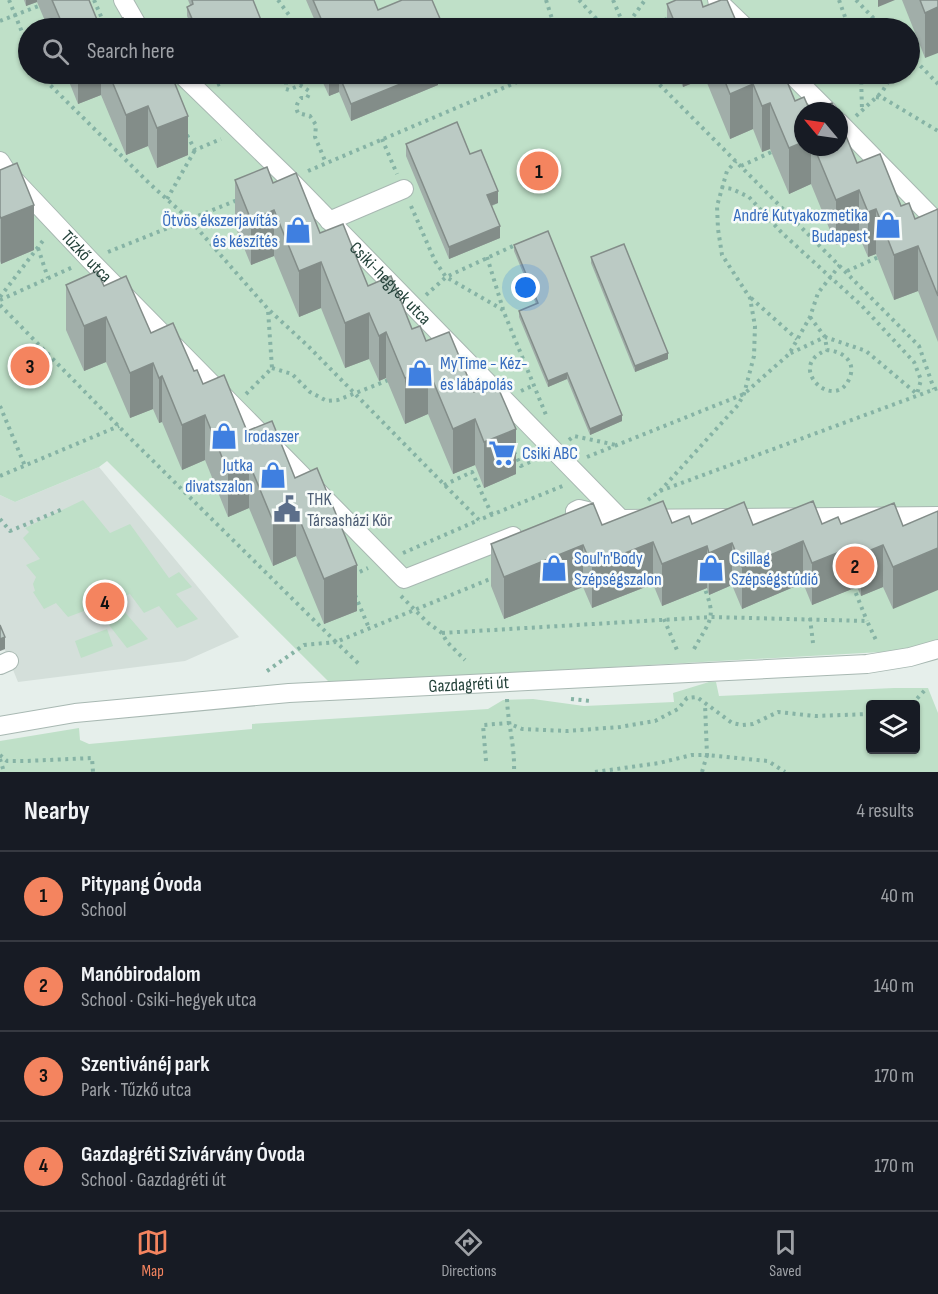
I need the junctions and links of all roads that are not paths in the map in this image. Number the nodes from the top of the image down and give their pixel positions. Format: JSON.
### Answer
{"nodes":[{"id":1,"x":123,"y":0,"type":"edge"},
{"id":2,"x":717,"y":0,"type":"edge"},
{"id":3,"x":133,"y":18,"type":"edge"},
{"id":4,"x":736,"y":18,"type":"edge"},
{"id":5,"x":191,"y":84,"type":"edge"},
{"id":6,"x":801,"y":84,"type":"edge"},
{"id":7,"x":819,"y":102,"type":"edge"},
{"id":8,"x":848,"y":131,"type":"edge"},
{"id":9,"x":0,"y":161,"type":"edge"},
{"id":10,"x":404,"y":189,"type":"road end"},
{"id":11,"x":329,"y":221,"type":"junction"},
{"id":12,"x":938,"y":224,"type":"edge"},
{"id":13,"x":938,"y":516,"type":"edge"},
{"id":14,"x":558,"y":518,"type":"edge"},
{"id":15,"x":621,"y":519,"type":"junction"},
{"id":16,"x":530,"y":529,"type":"edge"},
{"id":17,"x":938,"y":649,"type":"edge"},
{"id":18,"x":0,"y":726,"type":"edge"}],
"edges":[{"from":1,"to":3,"type":"street"},
{"from":2,"to":4,"type":"street"},
{"from":5,"to":11,"type":"street","name":"Csiki-hegyek utca"},
{"from":6,"to":7,"type":"street"},
{"from":8,"to":12,"type":"street"},
{"from":9,"to":16,"type":"street","name":"Tűzkő utca"},
{"from":10,"to":11,"type":"street"},
{"from":11,"to":15,"type":"street","name":"Csiki-hegyek utca"},
{"from":13,"to":15,"type":"street"},
{"from":14,"to":15,"type":"street"},
{"from":17,"to":18,"type":"street","name":"Gazdagréti út"}]}
